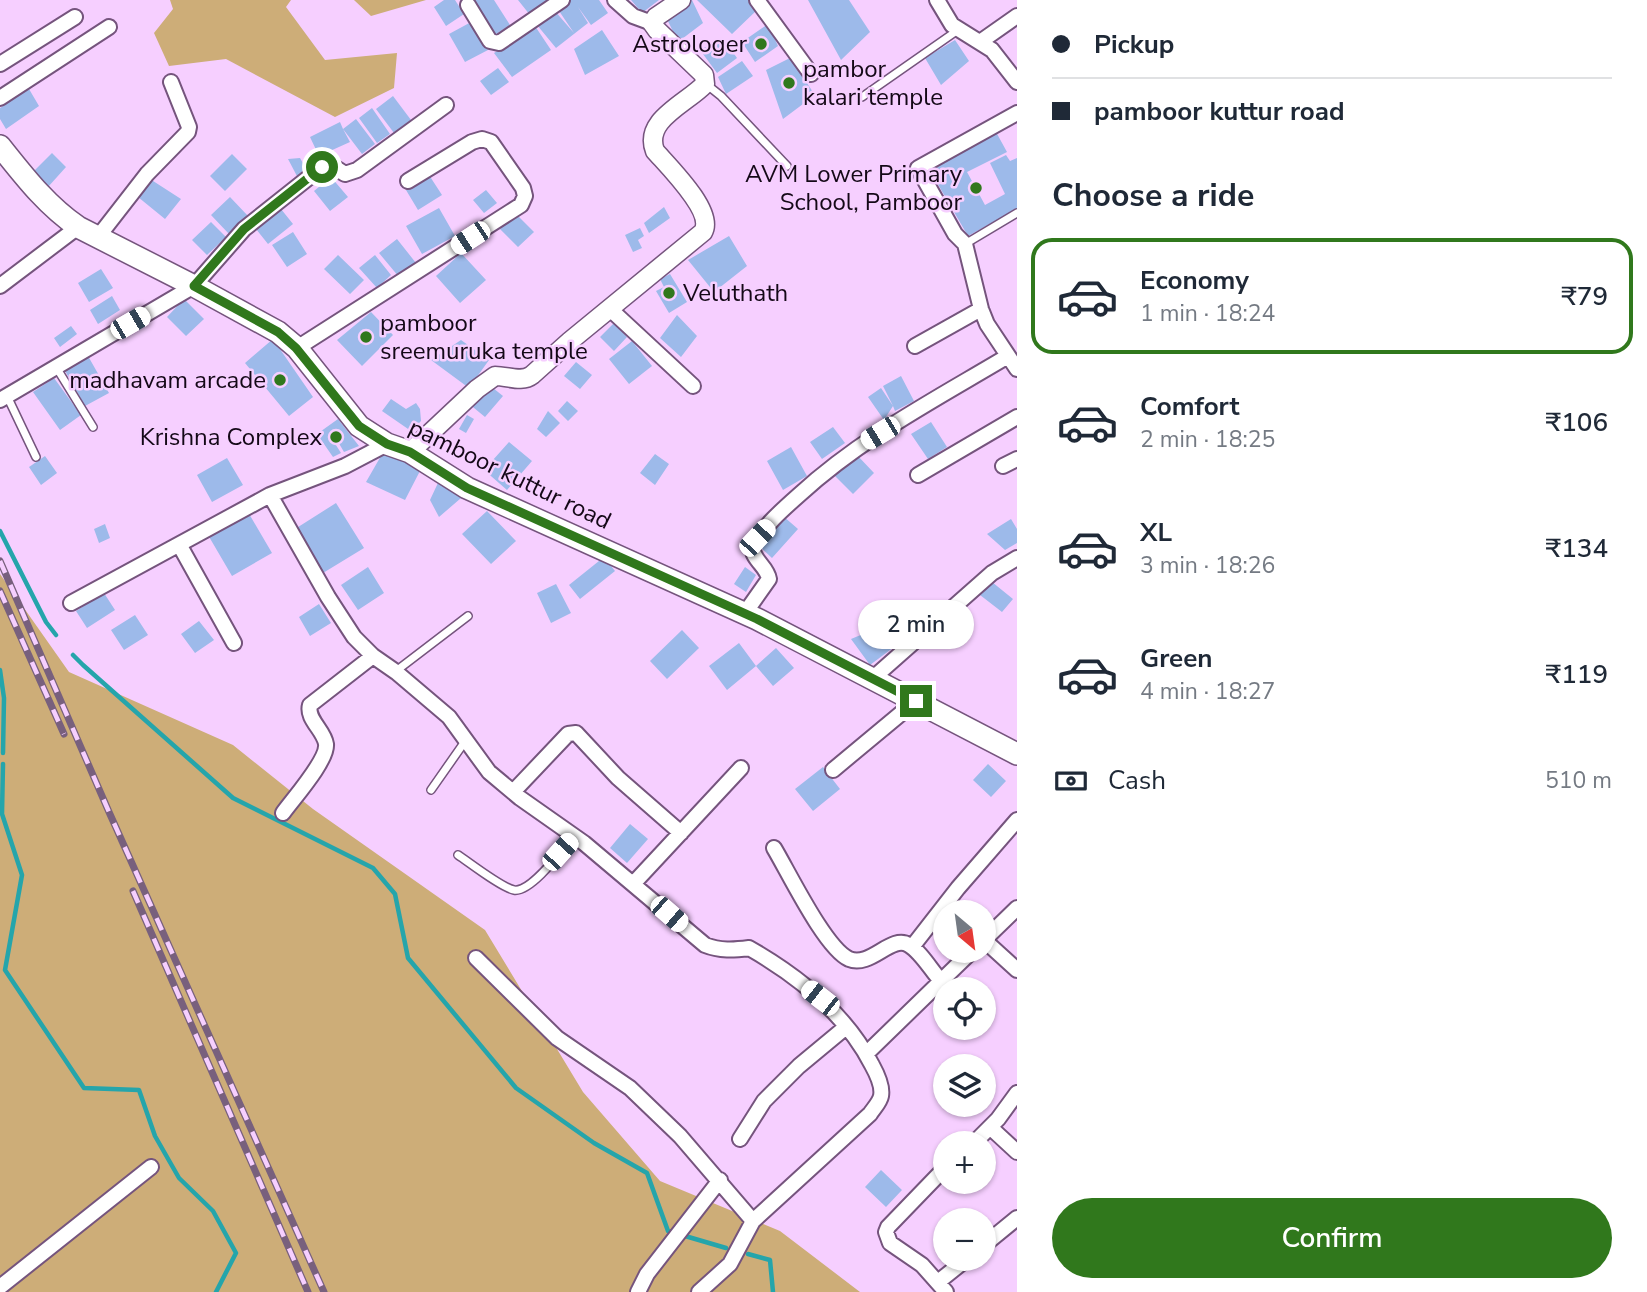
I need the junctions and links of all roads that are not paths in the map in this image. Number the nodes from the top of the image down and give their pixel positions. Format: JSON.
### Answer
{"nodes":[{"id":1,"x":562,"y":0,"type":"edge"},
{"id":2,"x":615,"y":0,"type":"edge"},
{"id":3,"x":681,"y":0,"type":"edge"},
{"id":4,"x":757,"y":0,"type":"edge"},
{"id":5,"x":937,"y":0,"type":"edge"},
{"id":6,"x":468,"y":5,"type":"dead end"},
{"id":7,"x":1017,"y":16,"type":"edge"},
{"id":8,"x":75,"y":17,"type":"dead end"},
{"id":9,"x":652,"y":23,"type":"junction"},
{"id":10,"x":109,"y":27,"type":"dead end"},
{"id":11,"x":958,"y":30,"type":"junction"},
{"id":12,"x":980,"y":42,"type":"junction"},
{"id":13,"x":0,"y":64,"type":"edge"},
{"id":14,"x":811,"y":74,"type":"dead end"},
{"id":15,"x":171,"y":82,"type":"dead end"},
{"id":16,"x":1017,"y":82,"type":"edge"},
{"id":17,"x":705,"y":84,"type":"junction"},
{"id":18,"x":862,"y":97,"type":"dead end"},
{"id":19,"x":0,"y":98,"type":"edge"},
{"id":20,"x":446,"y":105,"type":"dead end"},
{"id":21,"x":1017,"y":113,"type":"edge"},
{"id":22,"x":0,"y":146,"type":"edge"},
{"id":23,"x":787,"y":166,"type":"dead end"},
{"id":24,"x":408,"y":181,"type":"dead end"},
{"id":25,"x":1017,"y":213,"type":"edge"},
{"id":26,"x":78,"y":227,"type":"junction"},
{"id":27,"x":98,"y":237,"type":"junction"},
{"id":28,"x":965,"y":244,"type":"junction"},
{"id":29,"x":0,"y":286,"type":"edge"},
{"id":30,"x":194,"y":286,"type":"junction"},
{"id":31,"x":610,"y":309,"type":"junction"},
{"id":32,"x":981,"y":309,"type":"junction"},
{"id":33,"x":915,"y":346,"type":"dead end"},
{"id":34,"x":296,"y":348,"type":"junction"},
{"id":35,"x":1007,"y":356,"type":"junction"},
{"id":36,"x":55,"y":367,"type":"junction"},
{"id":37,"x":1017,"y":369,"type":"edge"},
{"id":38,"x":693,"y":386,"type":"dead end"},
{"id":39,"x":4,"y":398,"type":"edge"},
{"id":40,"x":1017,"y":416,"type":"edge"},
{"id":41,"x":93,"y":427,"type":"dead end"},
{"id":42,"x":387,"y":444,"type":"junction"},
{"id":43,"x":410,"y":452,"type":"junction"},
{"id":44,"x":36,"y":457,"type":"dead end"},
{"id":45,"x":1017,"y":459,"type":"edge"},
{"id":46,"x":1003,"y":466,"type":"dead end"},
{"id":47,"x":918,"y":475,"type":"dead end"},
{"id":48,"x":271,"y":495,"type":"junction"},
{"id":49,"x":180,"y":546,"type":"junction"},
{"id":50,"x":1017,"y":558,"type":"edge"},
{"id":51,"x":71,"y":603,"type":"dead end"},
{"id":52,"x":745,"y":613,"type":"junction"},
{"id":53,"x":468,"y":617,"type":"dead end"},
{"id":54,"x":234,"y":643,"type":"dead end"},
{"id":55,"x":373,"y":656,"type":"junction"},
{"id":56,"x":396,"y":672,"type":"junction"},
{"id":57,"x":872,"y":679,"type":"junction"},
{"id":58,"x":916,"y":701,"type":"junction"},
{"id":59,"x":466,"y":740,"type":"junction"},
{"id":60,"x":1017,"y":754,"type":"edge"},
{"id":61,"x":741,"y":768,"type":"dead end"},
{"id":62,"x":833,"y":770,"type":"dead end"},
{"id":63,"x":431,"y":790,"type":"dead end"},
{"id":64,"x":513,"y":792,"type":"junction"},
{"id":65,"x":283,"y":813,"type":"dead end"},
{"id":66,"x":1017,"y":820,"type":"edge"},
{"id":67,"x":681,"y":833,"type":"junction"},
{"id":68,"x":574,"y":836,"type":"junction"},
{"id":69,"x":774,"y":848,"type":"dead end"},
{"id":70,"x":458,"y":855,"type":"dead end"},
{"id":71,"x":634,"y":884,"type":"junction"},
{"id":72,"x":1017,"y":908,"type":"edge"},
{"id":73,"x":996,"y":928,"type":"edge"},
{"id":74,"x":912,"y":947,"type":"junction"},
{"id":75,"x":996,"y":951,"type":"edge"},
{"id":76,"x":475,"y":958,"type":"dead end"},
{"id":77,"x":959,"y":963,"type":"edge"},
{"id":78,"x":1017,"y":970,"type":"edge"},
{"id":79,"x":937,"y":977,"type":"edge"},
{"id":80,"x":944,"y":977,"type":"edge"},
{"id":81,"x":933,"y":988,"type":"edge"},
{"id":82,"x":846,"y":1027,"type":"junction"},
{"id":83,"x":866,"y":1054,"type":"junction"},
{"id":84,"x":1017,"y":1093,"type":"edge"},
{"id":85,"x":991,"y":1128,"type":"junction"},
{"id":86,"x":988,"y":1131,"type":"edge"},
{"id":87,"x":740,"y":1139,"type":"dead end"},
{"id":88,"x":1017,"y":1152,"type":"edge"},
{"id":89,"x":151,"y":1167,"type":"dead end"},
{"id":90,"x":720,"y":1180,"type":"junction"},
{"id":91,"x":933,"y":1180,"type":"edge"},
{"id":92,"x":1017,"y":1218,"type":"edge"},
{"id":93,"x":753,"y":1221,"type":"junction"},
{"id":94,"x":996,"y":1235,"type":"edge"},
{"id":95,"x":956,"y":1271,"type":"edge"},
{"id":96,"x":0,"y":1287,"type":"edge"},
{"id":97,"x":942,"y":1287,"type":"edge"},
{"id":98,"x":638,"y":1292,"type":"edge"},
{"id":99,"x":699,"y":1292,"type":"edge"}],
"edges":[{"from":1,"to":6,"type":"street"},
{"from":2,"to":9,"type":"street"},
{"from":3,"to":9,"type":"street"},
{"from":4,"to":14,"type":"street"},
{"from":5,"to":11,"type":"street"},
{"from":7,"to":12,"type":"street"},
{"from":8,"to":13,"type":"street"},
{"from":9,"to":17,"type":"street"},
{"from":10,"to":19,"type":"street"},
{"from":11,"to":12,"type":"street"},
{"from":11,"to":18,"type":"lane"},
{"from":12,"to":16,"type":"street"},
{"from":15,"to":27,"type":"street"},
{"from":17,"to":23,"type":"lane"},
{"from":17,"to":31,"type":"street"},
{"from":20,"to":30,"type":"street"},
{"from":21,"to":28,"type":"street"},
{"from":22,"to":26,"type":"main road","name":"pamboor kuttur road"},
{"from":24,"to":34,"type":"street"},
{"from":25,"to":28,"type":"lane"},
{"from":26,"to":27,"type":"main road","name":"pamboor kuttur road"},
{"from":26,"to":29,"type":"street"},
{"from":27,"to":30,"type":"main road","name":"pamboor kuttur road"},
{"from":28,"to":32,"type":"street"},
{"from":30,"to":34,"type":"main road","name":"pamboor kuttur road"},
{"from":30,"to":36,"type":"street"},
{"from":31,"to":38,"type":"street"},
{"from":31,"to":43,"type":"street"},
{"from":32,"to":33,"type":"street"},
{"from":32,"to":35,"type":"street"},
{"from":34,"to":42,"type":"main road","name":"pamboor kuttur road"},
{"from":35,"to":37,"type":"street"},
{"from":35,"to":52,"type":"street"},
{"from":36,"to":39,"type":"street"},
{"from":36,"to":41,"type":"lane"},
{"from":39,"to":44,"type":"lane"},
{"from":40,"to":47,"type":"street"},
{"from":42,"to":43,"type":"main road","name":"pamboor kuttur road"},
{"from":42,"to":48,"type":"street"},
{"from":43,"to":52,"type":"main road","name":"pamboor kuttur road"},
{"from":45,"to":46,"type":"street"},
{"from":48,"to":49,"type":"street"},
{"from":48,"to":55,"type":"street"},
{"from":49,"to":51,"type":"street"},
{"from":49,"to":54,"type":"street"},
{"from":50,"to":57,"type":"street"},
{"from":52,"to":57,"type":"main road","name":"pamboor kuttur road"},
{"from":53,"to":56,"type":"lane"},
{"from":55,"to":56,"type":"street"},
{"from":55,"to":65,"type":"street"},
{"from":56,"to":59,"type":"street"},
{"from":57,"to":58,"type":"main road","name":"pamboor kuttur road"},
{"from":58,"to":60,"type":"main road","name":"pamboor kuttur road"},
{"from":58,"to":62,"type":"street"},
{"from":59,"to":63,"type":"lane"},
{"from":59,"to":64,"type":"street"},
{"from":61,"to":67,"type":"street"},
{"from":64,"to":67,"type":"street"},
{"from":64,"to":68,"type":"street"},
{"from":66,"to":74,"type":"street"},
{"from":67,"to":71,"type":"street"},
{"from":68,"to":70,"type":"lane"},
{"from":68,"to":71,"type":"street"},
{"from":69,"to":74,"type":"street"},
{"from":71,"to":82,"type":"street"},
{"from":72,"to":73,"type":"street"},
{"from":74,"to":79,"type":"street"},
{"from":75,"to":78,"type":"street"},
{"from":76,"to":90,"type":"street"},
{"from":77,"to":80,"type":"street"},
{"from":81,"to":83,"type":"street"},
{"from":82,"to":83,"type":"street"},
{"from":82,"to":87,"type":"street"},
{"from":83,"to":93,"type":"street"},
{"from":84,"to":85,"type":"street"},
{"from":85,"to":86,"type":"street"},
{"from":85,"to":88,"type":"street"},
{"from":89,"to":96,"type":"street"},
{"from":90,"to":93,"type":"street"},
{"from":90,"to":98,"type":"street"},
{"from":91,"to":97,"type":"street"},
{"from":92,"to":94,"type":"street"},
{"from":93,"to":99,"type":"street"},
{"from":95,"to":97,"type":"street"}]}
